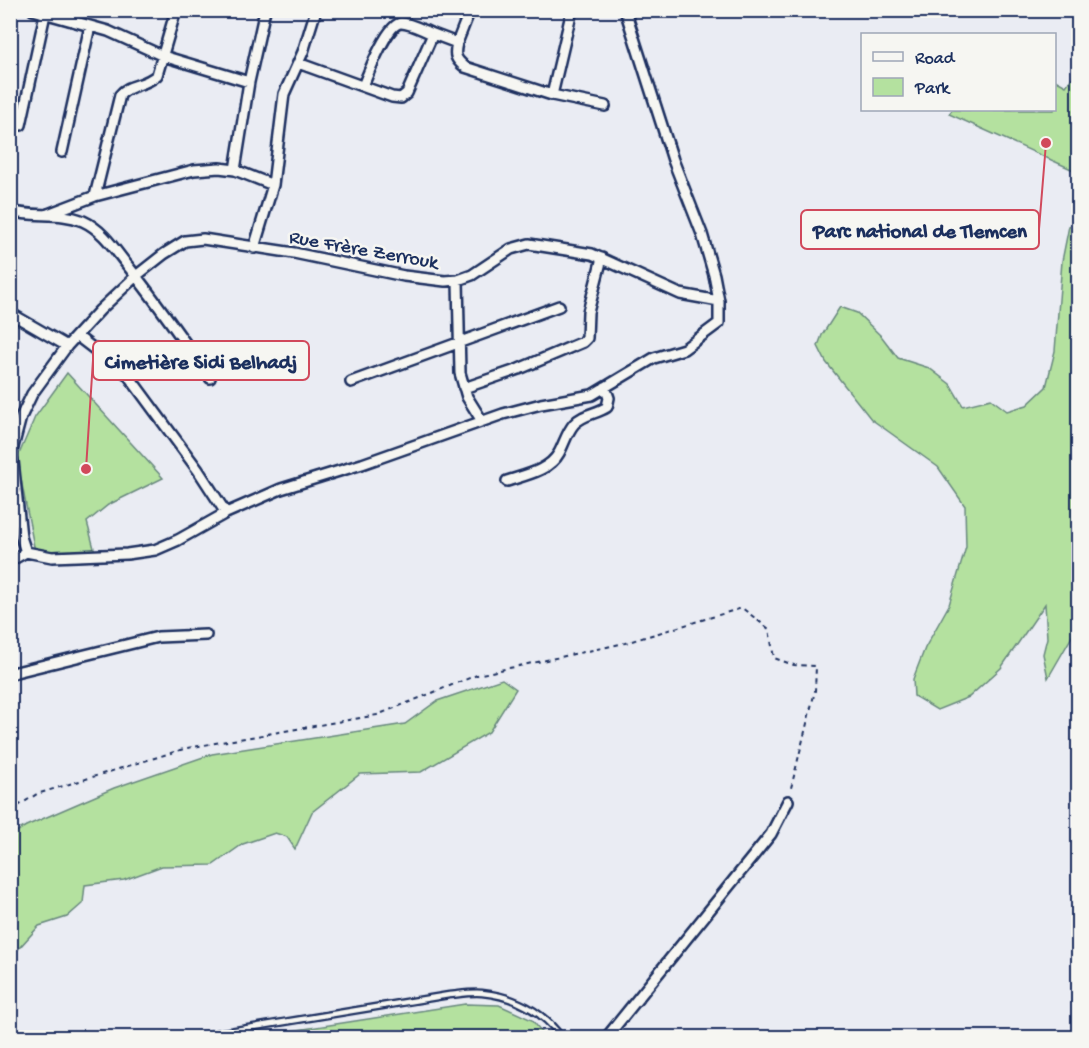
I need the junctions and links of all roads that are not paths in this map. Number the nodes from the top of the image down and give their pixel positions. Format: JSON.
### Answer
{"nodes":[{"id":1,"x":33,"y":10,"type":"edge"},
{"id":2,"x":176,"y":10,"type":"edge"},
{"id":3,"x":265,"y":10,"type":"edge"},
{"id":4,"x":316,"y":10,"type":"edge"},
{"id":5,"x":470,"y":10,"type":"edge"},
{"id":6,"x":572,"y":10,"type":"edge"},
{"id":7,"x":625,"y":10,"type":"edge"},
{"id":8,"x":45,"y":14,"type":"junction"},
{"id":9,"x":90,"y":26,"type":"junction"},
{"id":10,"x":433,"y":34,"type":"junction"},
{"id":11,"x":457,"y":43,"type":"junction"},
{"id":12,"x":163,"y":56,"type":"junction"},
{"id":13,"x":298,"y":63,"type":"junction"},
{"id":14,"x":249,"y":82,"type":"junction"},
{"id":15,"x":363,"y":86,"type":"junction"},
{"id":16,"x":552,"y":95,"type":"junction"},
{"id":17,"x":605,"y":106,"type":"dead end"},
{"id":18,"x":21,"y":126,"type":"dead end"},
{"id":19,"x":62,"y":152,"type":"dead end"},
{"id":20,"x":235,"y":170,"type":"junction"},
{"id":21,"x":273,"y":185,"type":"junction"},
{"id":22,"x":95,"y":196,"type":"junction"},
{"id":23,"x":10,"y":211,"type":"edge"},
{"id":24,"x":47,"y":214,"type":"junction"},
{"id":25,"x":254,"y":248,"type":"junction"},
{"id":26,"x":602,"y":258,"type":"junction"},
{"id":27,"x":135,"y":276,"type":"junction"},
{"id":28,"x":458,"y":280,"type":"junction"},
{"id":29,"x":719,"y":301,"type":"junction"},
{"id":30,"x":559,"y":306,"type":"dead end"},
{"id":31,"x":10,"y":313,"type":"edge"},
{"id":32,"x":77,"y":336,"type":"junction"},
{"id":33,"x":458,"y":344,"type":"junction"},
{"id":34,"x":67,"y":346,"type":"junction"},
{"id":35,"x":210,"y":378,"type":"dead end"},
{"id":36,"x":351,"y":382,"type":"dead end"},
{"id":37,"x":605,"y":387,"type":"junction"},
{"id":38,"x":464,"y":388,"type":"junction"},
{"id":39,"x":482,"y":421,"type":"junction"},
{"id":40,"x":11,"y":451,"type":"edge"},
{"id":41,"x":507,"y":481,"type":"dead end"},
{"id":42,"x":226,"y":513,"type":"junction"},
{"id":43,"x":26,"y":552,"type":"junction"},
{"id":44,"x":10,"y":561,"type":"edge"},
{"id":45,"x":206,"y":635,"type":"dead end"},
{"id":46,"x":10,"y":675,"type":"edge"},
{"id":47,"x":788,"y":801,"type":"road end"},
{"id":48,"x":186,"y":1038,"type":"edge"},
{"id":49,"x":562,"y":1038,"type":"edge"},
{"id":50,"x":606,"y":1038,"type":"edge"}],
"edges":[{"from":1,"to":8,"type":"street"},
{"from":2,"to":12,"type":"street"},
{"from":3,"to":14,"type":"street"},
{"from":4,"to":13,"type":"street"},
{"from":5,"to":11,"type":"street"},
{"from":6,"to":16,"type":"street"},
{"from":7,"to":29,"type":"street"},
{"from":8,"to":9,"type":"street"},
{"from":8,"to":18,"type":"street"},
{"from":9,"to":12,"type":"street"},
{"from":9,"to":19,"type":"street"},
{"from":10,"to":11,"type":"street"},
{"from":10,"to":15,"type":"street"},
{"from":10,"to":15,"type":"street"},
{"from":11,"to":16,"type":"street"},
{"from":12,"to":14,"type":"street"},
{"from":12,"to":22,"type":"street"},
{"from":13,"to":15,"type":"street"},
{"from":13,"to":21,"type":"street"},
{"from":14,"to":20,"type":"street"},
{"from":16,"to":17,"type":"street"},
{"from":20,"to":21,"type":"street"},
{"from":20,"to":22,"type":"street"},
{"from":21,"to":25,"type":"street"},
{"from":22,"to":24,"type":"street"},
{"from":23,"to":24,"type":"street"},
{"from":24,"to":27,"type":"street"},
{"from":25,"to":27,"type":"street","name":"Rue Frère Zerrouk"},
{"from":25,"to":28,"type":"street","name":"Rue Frère Zerrouk"},
{"from":26,"to":28,"type":"street","name":"Rue Frère Zerrouk"},
{"from":26,"to":29,"type":"street","name":"Rue Frère Zerrouk"},
{"from":26,"to":38,"type":"street"},
{"from":27,"to":32,"type":"street","name":"Rue Frère Zerrouk"},
{"from":27,"to":35,"type":"street"},
{"from":28,"to":33,"type":"street"},
{"from":29,"to":37,"type":"street"},
{"from":30,"to":33,"type":"street"},
{"from":31,"to":34,"type":"street"},
{"from":32,"to":34,"type":"street","name":"Rue Frère Zerrouk"},
{"from":32,"to":42,"type":"street"},
{"from":33,"to":36,"type":"street"},
{"from":33,"to":38,"type":"street"},
{"from":34,"to":40,"type":"street","name":"Rue Frère Zerrouk"},
{"from":37,"to":39,"type":"street"},
{"from":37,"to":41,"type":"street"},
{"from":38,"to":39,"type":"street"},
{"from":39,"to":42,"type":"street"},
{"from":40,"to":43,"type":"street","name":"Rue Frère Zerrouk"},
{"from":42,"to":43,"type":"street"},
{"from":43,"to":44,"type":"street"},
{"from":45,"to":46,"type":"street"},
{"from":47,"to":50,"type":"street"},
{"from":48,"to":49,"type":"lane"}]}
